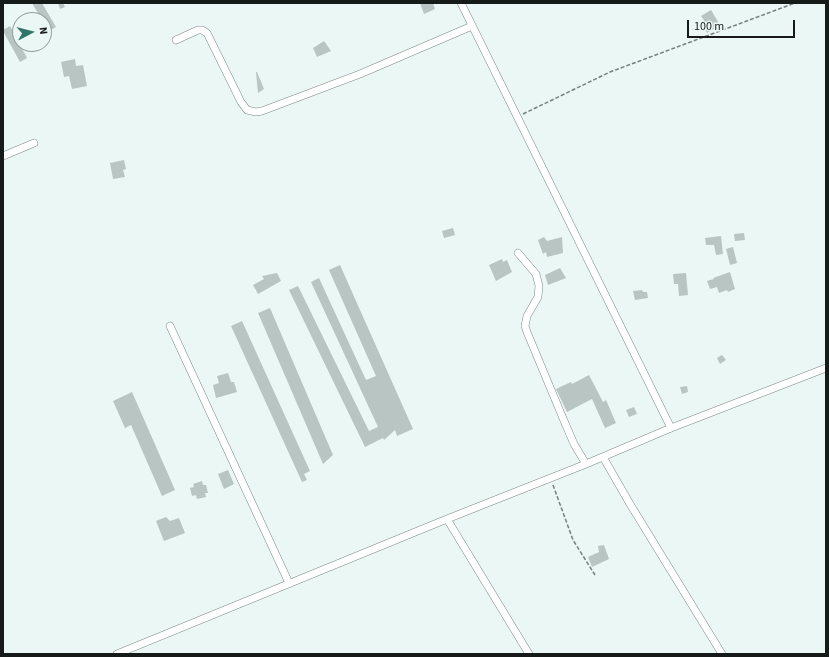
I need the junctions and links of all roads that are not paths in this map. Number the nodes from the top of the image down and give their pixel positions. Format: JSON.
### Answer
{"nodes":[{"id":1,"x":461,"y":3,"type":"edge"},
{"id":2,"x":472,"y":26,"type":"junction"},
{"id":3,"x":176,"y":40,"type":"dead end"},
{"id":4,"x":34,"y":143,"type":"dead end"},
{"id":5,"x":3,"y":156,"type":"edge"},
{"id":6,"x":518,"y":253,"type":"dead end"},
{"id":7,"x":170,"y":326,"type":"dead end"},
{"id":8,"x":826,"y":368,"type":"edge"},
{"id":9,"x":671,"y":428,"type":"junction"},
{"id":10,"x":603,"y":457,"type":"junction"},
{"id":11,"x":586,"y":464,"type":"junction"},
{"id":12,"x":447,"y":519,"type":"junction"},
{"id":13,"x":289,"y":583,"type":"junction"},
{"id":14,"x":117,"y":654,"type":"edge"},
{"id":15,"x":529,"y":654,"type":"edge"},
{"id":16,"x":722,"y":654,"type":"edge"}],
"edges":[{"from":1,"to":2,"type":"street"},
{"from":2,"to":3,"type":"street"},
{"from":2,"to":9,"type":"street"},
{"from":4,"to":5,"type":"street"},
{"from":6,"to":11,"type":"street"},
{"from":7,"to":13,"type":"street"},
{"from":8,"to":9,"type":"street"},
{"from":9,"to":10,"type":"street"},
{"from":10,"to":11,"type":"street"},
{"from":10,"to":16,"type":"street"},
{"from":11,"to":12,"type":"street"},
{"from":12,"to":13,"type":"street"},
{"from":12,"to":15,"type":"street"},
{"from":13,"to":14,"type":"street"}]}
